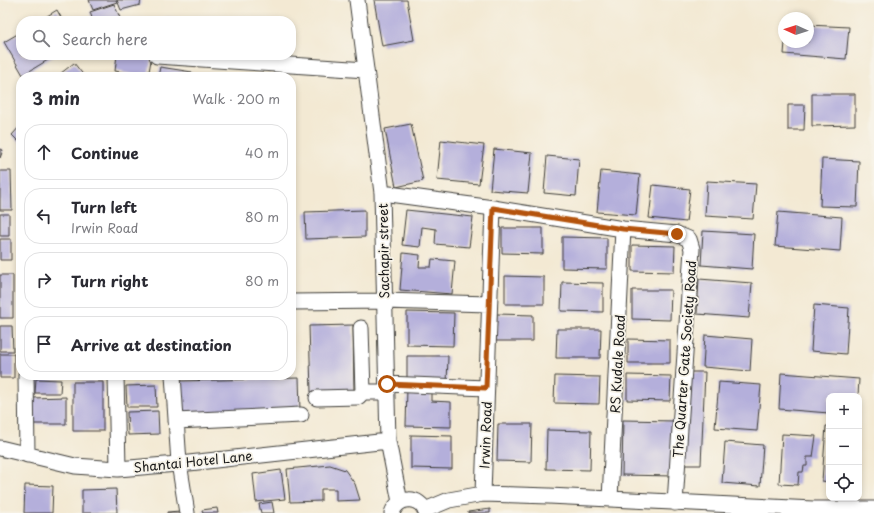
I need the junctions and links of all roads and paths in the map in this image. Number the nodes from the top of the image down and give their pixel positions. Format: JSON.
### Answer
{"nodes":[{"id":1,"x":357,"y":0,"type":"edge"},
{"id":2,"x":217,"y":60,"type":"edge"},
{"id":3,"x":366,"y":70,"type":"junction"},
{"id":4,"x":382,"y":193,"type":"junction"},
{"id":5,"x":493,"y":208,"type":"junction"},
{"id":6,"x":623,"y":229,"type":"junction"},
{"id":7,"x":384,"y":301,"type":"junction"},
{"id":8,"x":296,"y":302,"type":"edge"},
{"id":9,"x":489,"y":304,"type":"junction"},
{"id":10,"x":362,"y":328,"type":"dead end"},
{"id":11,"x":26,"y":380,"type":"edge"},
{"id":12,"x":116,"y":380,"type":"edge"},
{"id":13,"x":173,"y":380,"type":"edge"},
{"id":14,"x":387,"y":388,"type":"junction"},
{"id":15,"x":486,"y":388,"type":"junction"},
{"id":16,"x":363,"y":392,"type":"junction"},
{"id":17,"x":317,"y":398,"type":"dead end"},
{"id":18,"x":301,"y":415,"type":"dead end"},
{"id":19,"x":176,"y":421,"type":"junction"},
{"id":20,"x":388,"y":441,"type":"junction"},
{"id":21,"x":0,"y":448,"type":"edge"},
{"id":22,"x":27,"y":455,"type":"junction"},
{"id":23,"x":179,"y":463,"type":"junction"},
{"id":24,"x":118,"y":469,"type":"junction"},
{"id":25,"x":482,"y":494,"type":"junction"},
{"id":26,"x":610,"y":499,"type":"junction"},
{"id":27,"x":674,"y":502,"type":"junction"},
{"id":28,"x":396,"y":507,"type":"edge"},
{"id":29,"x":650,"y":507,"type":"edge"},
{"id":30,"x":700,"y":508,"type":"edge"},
{"id":31,"x":874,"y":509,"type":"edge"},
{"id":32,"x":425,"y":512,"type":"edge"},
{"id":33,"x":187,"y":513,"type":"edge"}],
"edges":[{"from":1,"to":3,"type":"street","name":"Sachapir street"},
{"from":2,"to":3,"type":"street"},
{"from":3,"to":4,"type":"street","name":"Sachapir street"},
{"from":4,"to":5,"type":"street","name":"The Quarter Gate Society Road"},
{"from":4,"to":7,"type":"street","name":"Sachapir street"},
{"from":5,"to":6,"type":"street","name":"The Quarter Gate Society Road"},
{"from":5,"to":9,"type":"street","name":"Irwin Road"},
{"from":6,"to":26,"type":"street","name":"RS Kudale Road"},
{"from":6,"to":27,"type":"street","name":"The Quarter Gate Society Road"},
{"from":7,"to":8,"type":"street"},
{"from":7,"to":9,"type":"street"},
{"from":7,"to":14,"type":"street","name":"Sachapir street"},
{"from":9,"to":15,"type":"street","name":"Irwin Road"},
{"from":10,"to":16,"type":"street"},
{"from":11,"to":22,"type":"street"},
{"from":12,"to":24,"type":"street"},
{"from":13,"to":19,"type":"street"},
{"from":14,"to":15,"type":"street"},
{"from":14,"to":16,"type":"street"},
{"from":14,"to":20,"type":"street","name":"Sachapir street"},
{"from":15,"to":25,"type":"street","name":"Irwin Road"},
{"from":16,"to":17,"type":"street"},
{"from":18,"to":19,"type":"street"},
{"from":19,"to":23,"type":"street"},
{"from":20,"to":23,"type":"street","name":"Shantai Hotel Lane"},
{"from":20,"to":28,"type":"street","name":"Sachapir street"},
{"from":21,"to":22,"type":"street","name":"Shantai Hotel Lane"},
{"from":22,"to":24,"type":"street","name":"Shantai Hotel Lane"},
{"from":23,"to":24,"type":"street","name":"Shantai Hotel Lane"},
{"from":23,"to":33,"type":"street"},
{"from":25,"to":26,"type":"street"},
{"from":25,"to":32,"type":"street"},
{"from":26,"to":29,"type":"street"},
{"from":27,"to":29,"type":"street"},
{"from":27,"to":30,"type":"street"},
{"from":28,"to":32,"type":"street"},
{"from":30,"to":31,"type":"street"}]}
